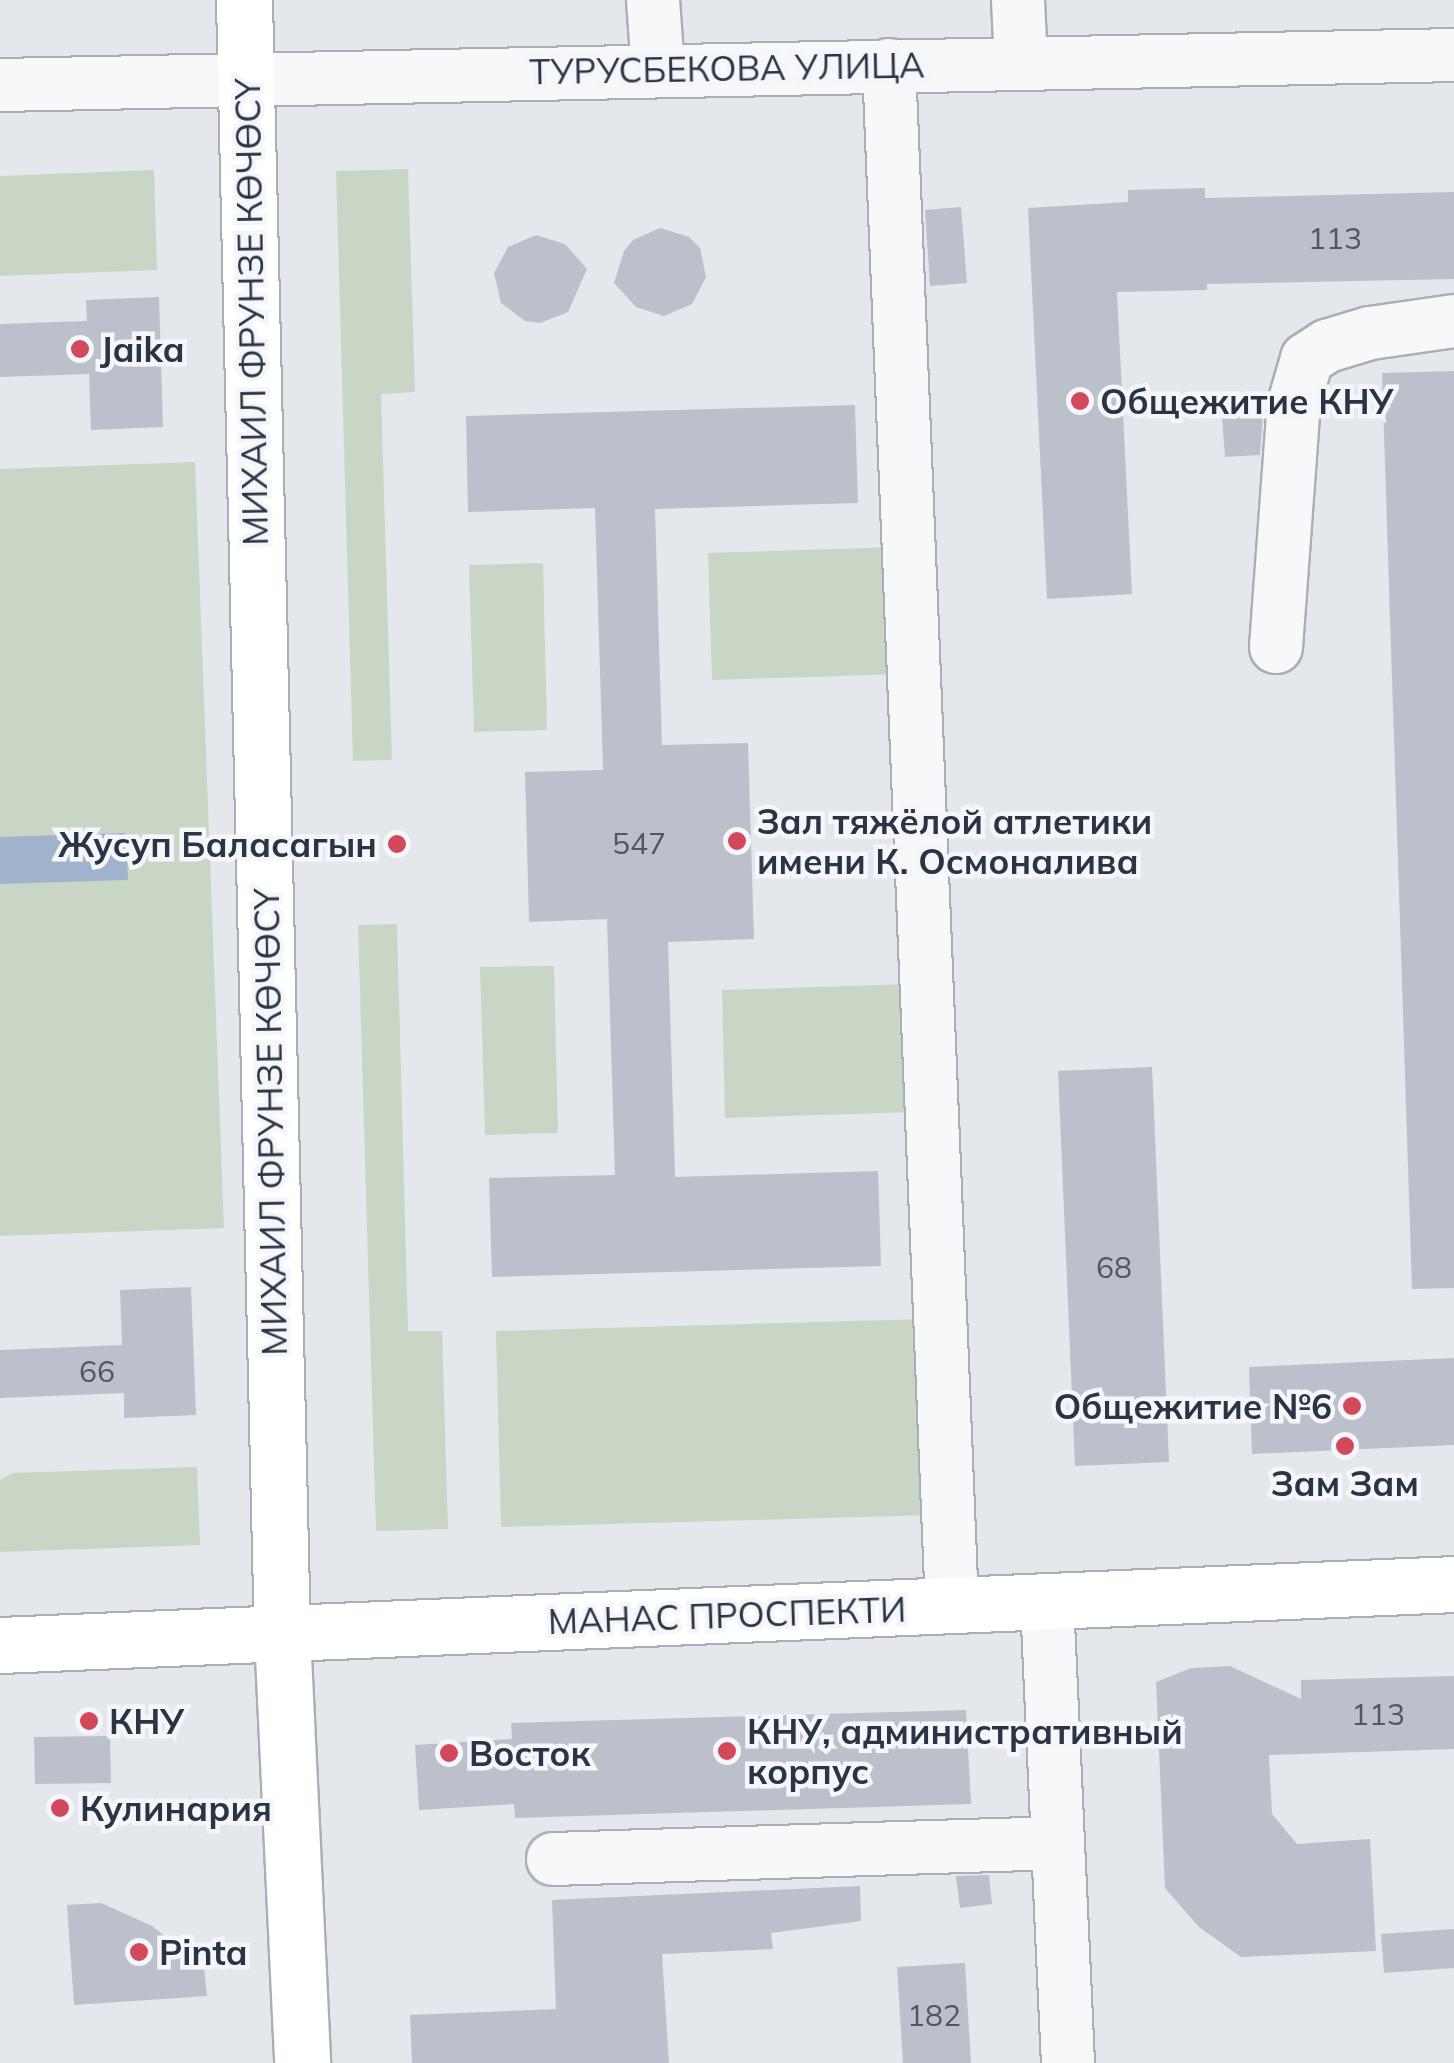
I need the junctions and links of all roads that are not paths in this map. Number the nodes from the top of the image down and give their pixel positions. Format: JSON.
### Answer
{"nodes":[{"id":1,"x":244,"y":0,"type":"edge"},
{"id":2,"x":653,"y":0,"type":"edge"},
{"id":3,"x":1018,"y":0,"type":"edge"},
{"id":4,"x":1454,"y":55,"type":"edge"},
{"id":5,"x":1020,"y":63,"type":"junction"},
{"id":6,"x":889,"y":65,"type":"junction"},
{"id":7,"x":658,"y":70,"type":"junction"},
{"id":8,"x":246,"y":77,"type":"junction"},
{"id":9,"x":0,"y":85,"type":"edge"},
{"id":10,"x":1454,"y":321,"type":"edge"},
{"id":11,"x":1276,"y":647,"type":"dead end"},
{"id":12,"x":1454,"y":1584,"type":"edge"},
{"id":13,"x":1047,"y":1601,"type":"junction"},
{"id":14,"x":952,"y":1605,"type":"junction"},
{"id":15,"x":282,"y":1634,"type":"junction"},
{"id":16,"x":0,"y":1645,"type":"edge"},
{"id":17,"x":1058,"y":1843,"type":"junction"},
{"id":18,"x":553,"y":1859,"type":"dead end"},
{"id":19,"x":302,"y":2063,"type":"edge"},
{"id":20,"x":1068,"y":2063,"type":"edge"}],
"edges":[{"from":1,"to":8,"type":"main road","name":"МИХАИЛ ФРУНЗЕ КӨЧӨСҮ"},
{"from":2,"to":7,"type":"street"},
{"from":3,"to":5,"type":"street"},
{"from":4,"to":5,"type":"street","name":"ТУРУСБЕКОВА УЛИЦА"},
{"from":5,"to":6,"type":"street","name":"ТУРУСБЕКОВА УЛИЦА"},
{"from":6,"to":7,"type":"street","name":"ТУРУСБЕКОВА УЛИЦА"},
{"from":6,"to":14,"type":"street"},
{"from":7,"to":8,"type":"street","name":"ТУРУСБЕКОВА УЛИЦА"},
{"from":8,"to":9,"type":"street","name":"ТУРУСБЕКОВА УЛИЦА"},
{"from":8,"to":15,"type":"main road","name":"МИХАИЛ ФРУНЗЕ КӨЧӨСҮ"},
{"from":10,"to":11,"type":"street"},
{"from":12,"to":13,"type":"main road","name":"МАНАС ПРОСПЕКТИ"},
{"from":13,"to":14,"type":"main road","name":"МАНАС ПРОСПЕКТИ"},
{"from":13,"to":17,"type":"street"},
{"from":14,"to":15,"type":"main road","name":"МАНАС ПРОСПЕКТИ"},
{"from":15,"to":16,"type":"main road","name":"МАНАС ПРОСПЕКТИ"},
{"from":15,"to":19,"type":"main road","name":"МИХАИЛ ФРУНЗЕ КӨЧӨСҮ"},
{"from":17,"to":18,"type":"street"},
{"from":17,"to":20,"type":"street"}]}
